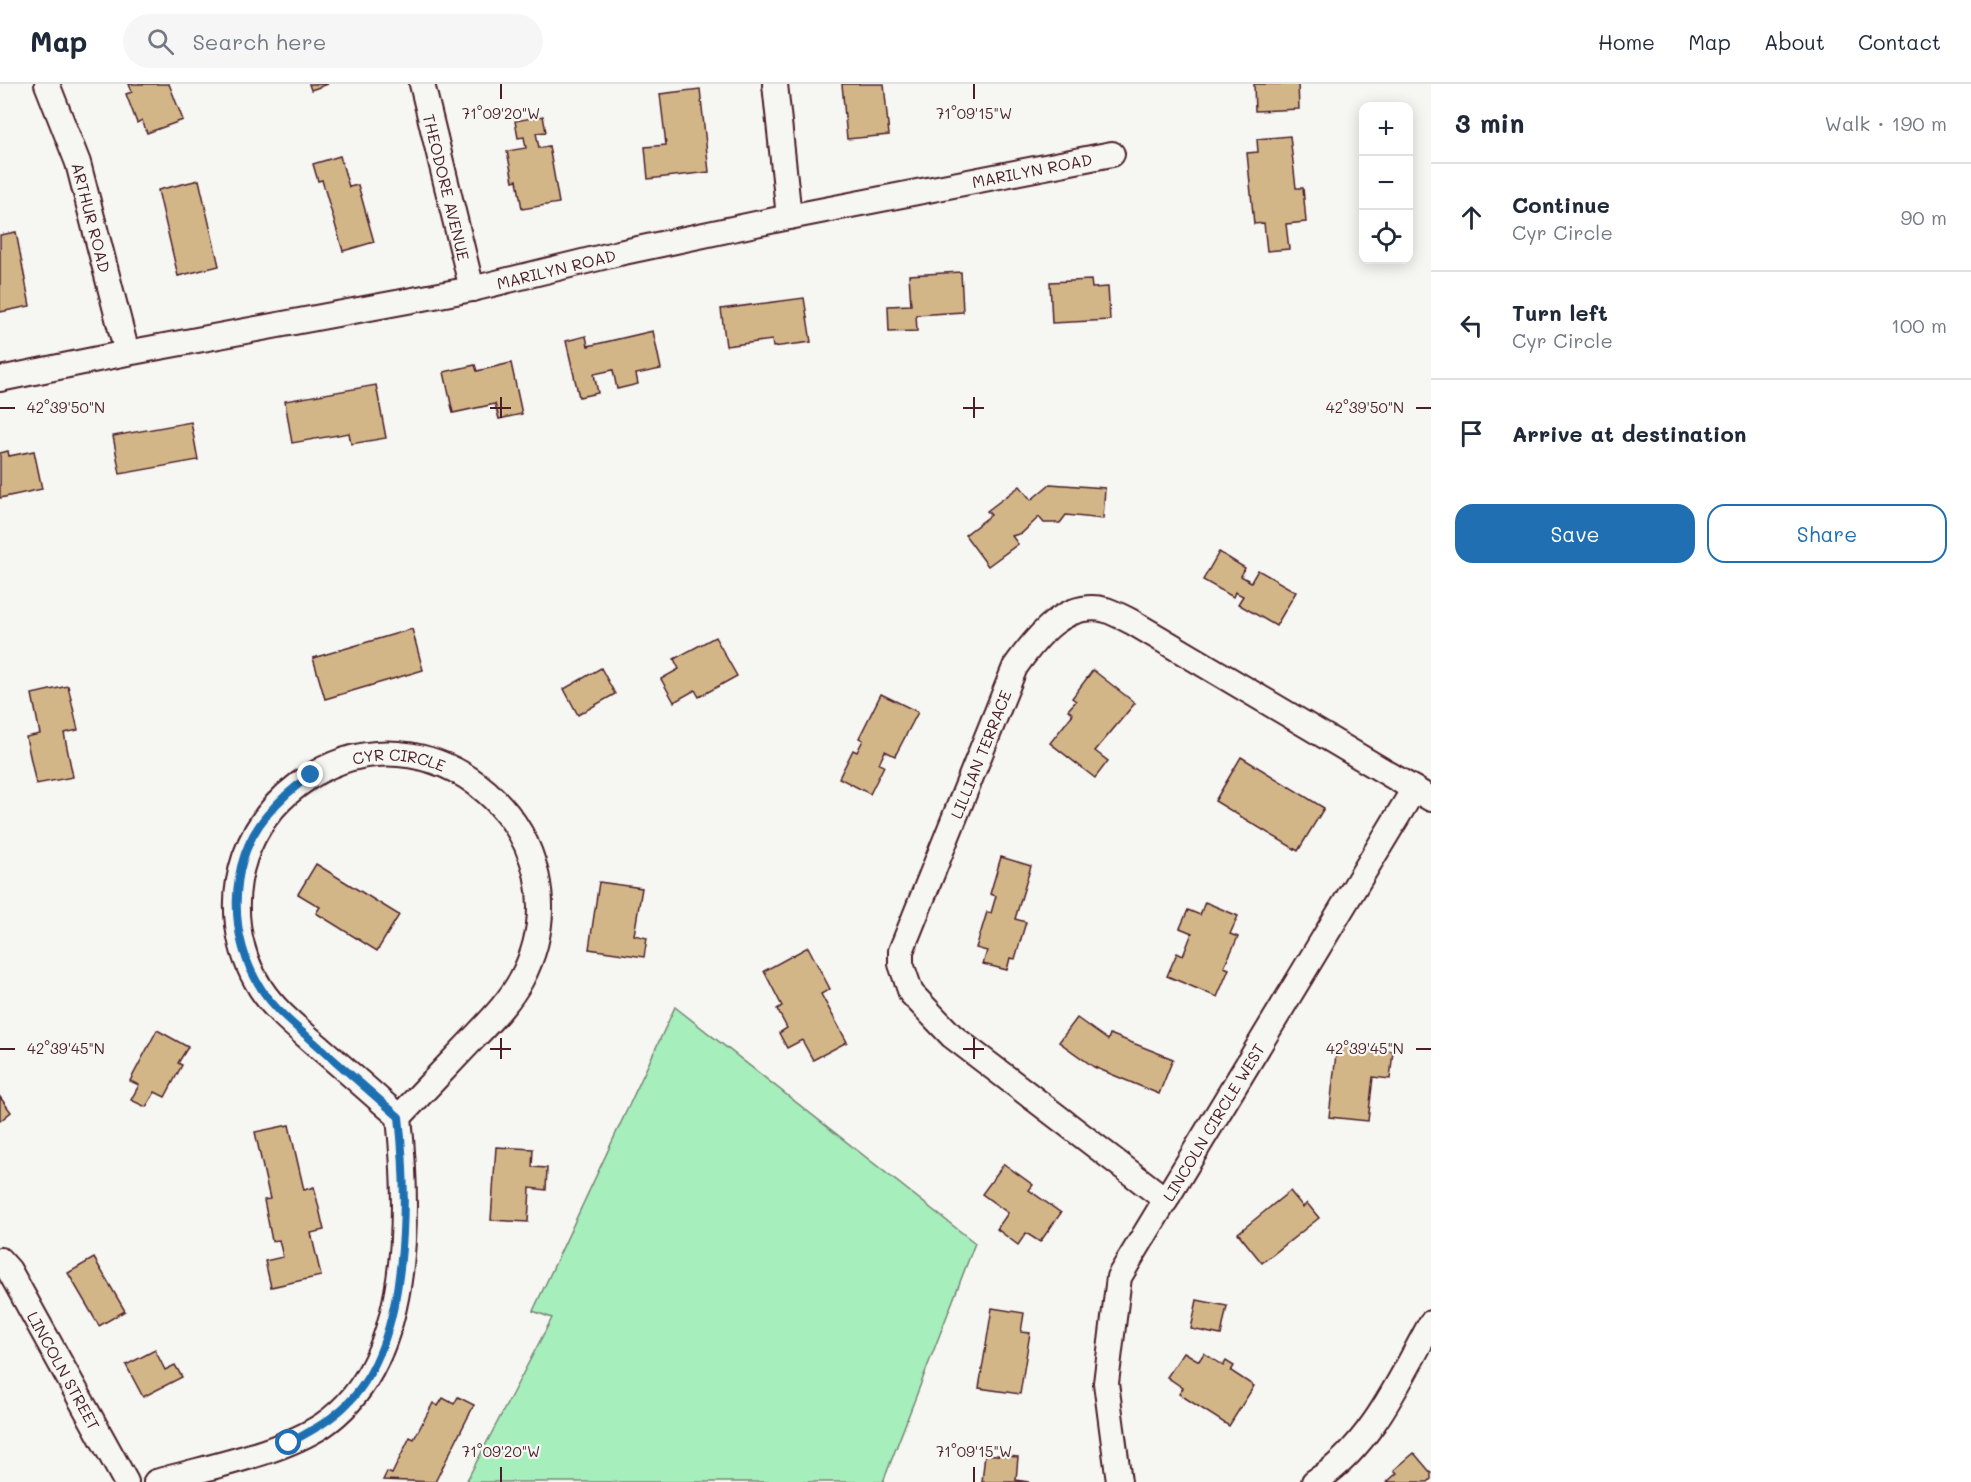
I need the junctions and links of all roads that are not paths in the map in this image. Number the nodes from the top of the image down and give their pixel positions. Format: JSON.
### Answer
{"nodes":[{"id":1,"x":47,"y":84,"type":"edge"},
{"id":2,"x":422,"y":84,"type":"edge"},
{"id":3,"x":775,"y":84,"type":"edge"},
{"id":4,"x":1112,"y":154,"type":"dead end"},
{"id":5,"x":789,"y":217,"type":"junction"},
{"id":6,"x":472,"y":289,"type":"junction"},
{"id":7,"x":127,"y":353,"type":"junction"},
{"id":8,"x":0,"y":380,"type":"edge"},
{"id":9,"x":1422,"y":794,"type":"edge"},
{"id":10,"x":399,"y":1117,"type":"junction"},
{"id":11,"x":1166,"y":1200,"type":"junction"},
{"id":12,"x":0,"y":1260,"type":"edge"},
{"id":13,"x":1431,"y":1323,"type":"edge"},
{"id":14,"x":126,"y":1482,"type":"edge"},
{"id":15,"x":156,"y":1482,"type":"edge"},
{"id":16,"x":1119,"y":1482,"type":"edge"},
{"id":17,"x":1314,"y":1482,"type":"edge"}],
"edges":[{"from":1,"to":7,"type":"street","name":"ARTHUR ROAD"},
{"from":2,"to":6,"type":"street","name":"THEODORE AVENUE"},
{"from":3,"to":5,"type":"street"},
{"from":4,"to":5,"type":"street","name":"MARILYN ROAD"},
{"from":5,"to":6,"type":"street","name":"MARILYN ROAD"},
{"from":6,"to":7,"type":"street","name":"MARILYN ROAD"},
{"from":7,"to":8,"type":"street","name":"MARILYN ROAD"},
{"from":9,"to":11,"type":"street","name":"LINCOLN CIRCLE WEST"},
{"from":9,"to":11,"type":"street","name":"LILLIAN TERRACE"},
{"from":10,"to":10,"type":"street","name":"CYR CIRCLE"},
{"from":10,"to":15,"type":"street"},
{"from":11,"to":16,"type":"street","name":"LINCOLN CIRCLE WEST"},
{"from":12,"to":14,"type":"street","name":"LINCOLN STREET"},
{"from":13,"to":17,"type":"street"}]}
